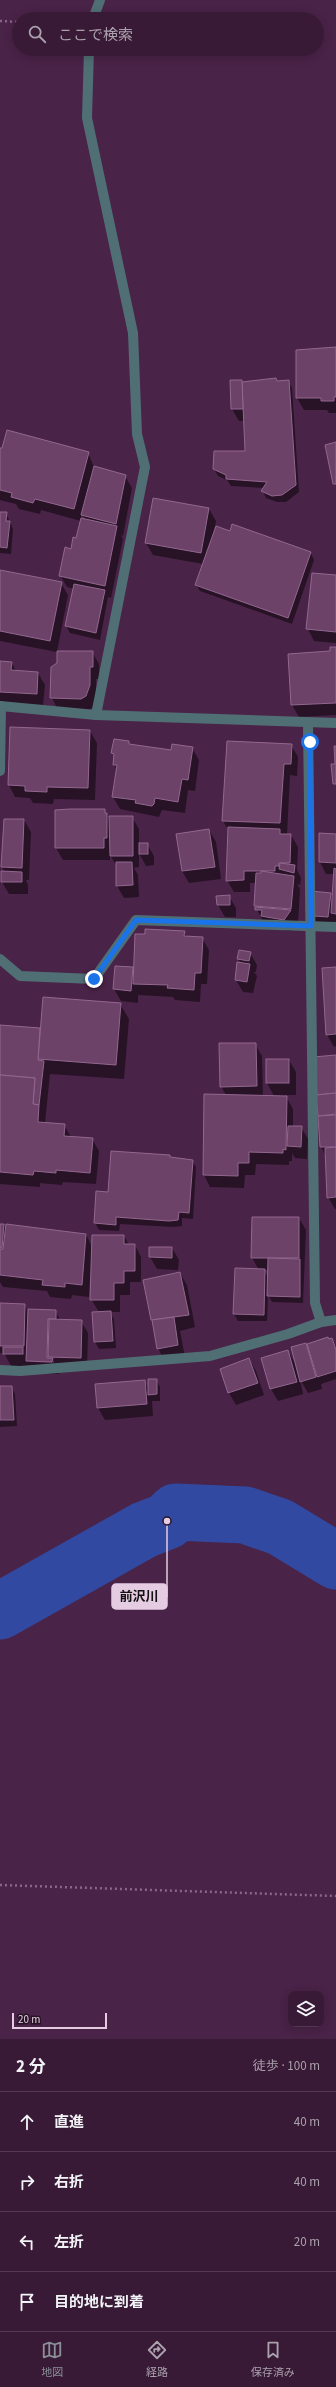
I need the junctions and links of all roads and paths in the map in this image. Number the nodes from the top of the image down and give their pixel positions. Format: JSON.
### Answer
{"nodes":[{"id":1,"x":100,"y":0,"type":"edge"},
{"id":2,"x":96,"y":12,"type":"edge"},
{"id":3,"x":0,"y":21,"type":"edge"},
{"id":4,"x":12,"y":22,"type":"edge"},
{"id":5,"x":89,"y":56,"type":"edge"},
{"id":6,"x":1,"y":706,"type":"edge"},
{"id":7,"x":96,"y":715,"type":"junction"},
{"id":8,"x":308,"y":723,"type":"junction"},
{"id":9,"x":336,"y":723,"type":"edge"},
{"id":10,"x":0,"y":771,"type":"edge"},
{"id":11,"x":311,"y":926,"type":"junction"},
{"id":12,"x":336,"y":926,"type":"edge"},
{"id":13,"x":0,"y":959,"type":"edge"},
{"id":14,"x":336,"y":1320,"type":"edge"},
{"id":15,"x":321,"y":1322,"type":"junction"},
{"id":16,"x":0,"y":1370,"type":"edge"},
{"id":17,"x":0,"y":1885,"type":"edge"},
{"id":18,"x":336,"y":1896,"type":"edge"}],
"edges":[{"from":1,"to":2,"type":"street"},
{"from":3,"to":4,"type":"path"},
{"from":5,"to":7,"type":"street"},
{"from":6,"to":7,"type":"street"},
{"from":6,"to":10,"type":"street"},
{"from":7,"to":8,"type":"street"},
{"from":8,"to":9,"type":"street"},
{"from":8,"to":11,"type":"street"},
{"from":11,"to":12,"type":"street"},
{"from":11,"to":13,"type":"street"},
{"from":11,"to":15,"type":"street"},
{"from":14,"to":15,"type":"street"},
{"from":15,"to":16,"type":"street"},
{"from":17,"to":18,"type":"path"}]}
